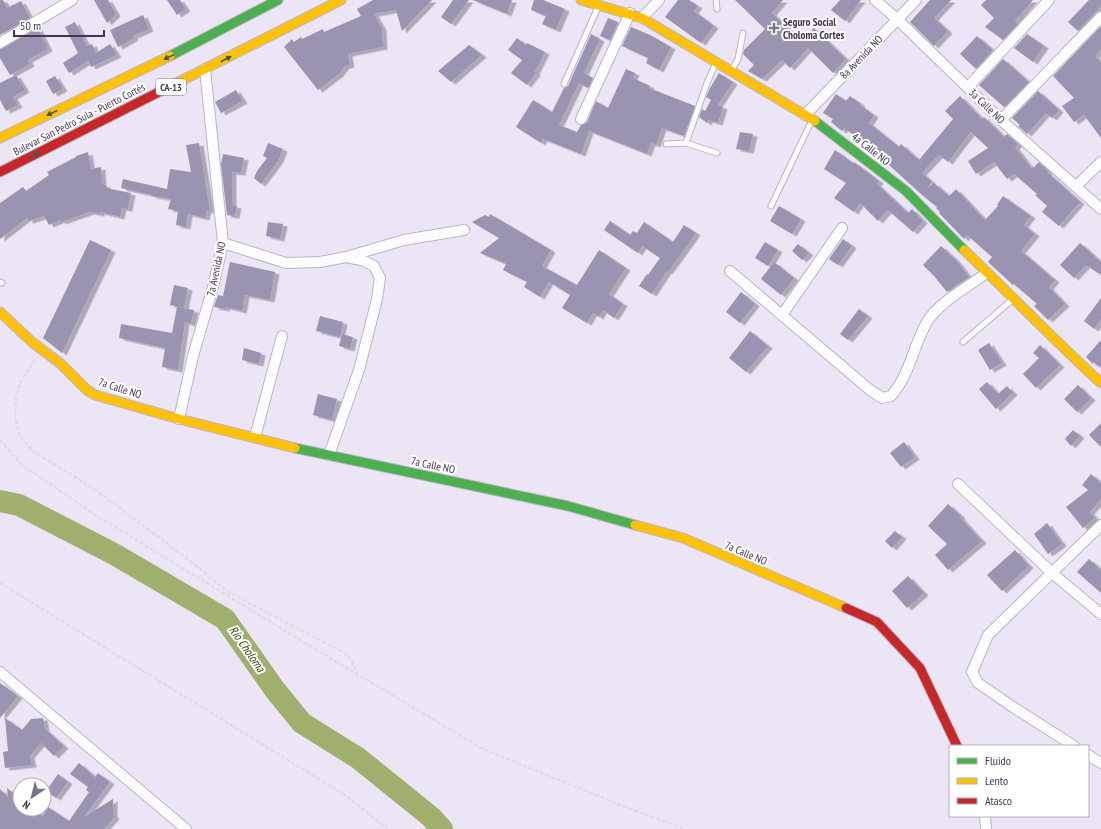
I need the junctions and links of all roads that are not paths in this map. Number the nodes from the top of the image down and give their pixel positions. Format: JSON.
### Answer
{"nodes":[{"id":1,"x":72,"y":0,"type":"edge"},
{"id":2,"x":278,"y":0,"type":"edge"},
{"id":3,"x":341,"y":0,"type":"edge"},
{"id":4,"x":581,"y":0,"type":"edge"},
{"id":5,"x":659,"y":0,"type":"edge"},
{"id":6,"x":716,"y":0,"type":"edge"},
{"id":7,"x":875,"y":0,"type":"edge"},
{"id":8,"x":916,"y":0,"type":"edge"},
{"id":9,"x":1049,"y":0,"type":"edge"},
{"id":10,"x":599,"y":4,"type":"junction"},
{"id":11,"x":717,"y":9,"type":"dead end"},
{"id":12,"x":630,"y":13,"type":"junction"},
{"id":13,"x":1101,"y":17,"type":"edge"},
{"id":14,"x":642,"y":18,"type":"junction"},
{"id":15,"x":897,"y":20,"type":"junction"},
{"id":16,"x":743,"y":33,"type":"dead end"},
{"id":17,"x":0,"y":43,"type":"edge"},
{"id":18,"x":717,"y":62,"type":"junction"},
{"id":19,"x":205,"y":69,"type":"junction"},
{"id":20,"x":731,"y":71,"type":"junction"},
{"id":21,"x":564,"y":84,"type":"dead end"},
{"id":22,"x":968,"y":87,"type":"junction"},
{"id":23,"x":809,"y":117,"type":"junction"},
{"id":24,"x":581,"y":120,"type":"dead end"},
{"id":25,"x":1001,"y":120,"type":"junction"},
{"id":26,"x":0,"y":138,"type":"edge"},
{"id":27,"x":686,"y":143,"type":"junction"},
{"id":28,"x":666,"y":144,"type":"dead end"},
{"id":29,"x":717,"y":153,"type":"dead end"},
{"id":30,"x":1101,"y":162,"type":"edge"},
{"id":31,"x":0,"y":172,"type":"edge"},
{"id":32,"x":1076,"y":186,"type":"junction"},
{"id":33,"x":771,"y":206,"type":"dead end"},
{"id":34,"x":1101,"y":209,"type":"edge"},
{"id":35,"x":842,"y":228,"type":"dead end"},
{"id":36,"x":464,"y":230,"type":"dead end"},
{"id":37,"x":223,"y":243,"type":"junction"},
{"id":38,"x":346,"y":257,"type":"junction"},
{"id":39,"x":730,"y":271,"type":"dead end"},
{"id":40,"x":987,"y":273,"type":"junction"},
{"id":41,"x":1014,"y":298,"type":"junction"},
{"id":42,"x":0,"y":312,"type":"edge"},
{"id":43,"x":782,"y":315,"type":"junction"},
{"id":44,"x":282,"y":336,"type":"dead end"},
{"id":45,"x":963,"y":342,"type":"dead end"},
{"id":46,"x":1101,"y":383,"type":"edge"},
{"id":47,"x":179,"y":419,"type":"junction"},
{"id":48,"x":255,"y":437,"type":"junction"},
{"id":49,"x":329,"y":455,"type":"junction"},
{"id":50,"x":958,"y":484,"type":"dead end"},
{"id":51,"x":1101,"y":524,"type":"edge"},
{"id":52,"x":1052,"y":573,"type":"junction"},
{"id":53,"x":1101,"y":614,"type":"edge"},
{"id":54,"x":0,"y":672,"type":"edge"},
{"id":55,"x":957,"y":745,"type":"edge"},
{"id":56,"x":1072,"y":745,"type":"edge"},
{"id":57,"x":1089,"y":756,"type":"edge"},
{"id":58,"x":1101,"y":763,"type":"edge"},
{"id":59,"x":985,"y":817,"type":"edge"},
{"id":60,"x":186,"y":829,"type":"edge"},
{"id":61,"x":986,"y":829,"type":"edge"}],
"edges":[{"from":1,"to":17,"type":"street"},
{"from":2,"to":26,"type":"main road","name":"Bulevar San Pedro Sula - Puerto Cortés","number":"CA-13","one_way":true},
{"from":19,"to":3,"type":"main road","name":"Bulevar San Pedro Sula - Puerto Cortés","number":"CA-13","one_way":true},
{"from":4,"to":10,"type":"main road","name":"4a Calle NO"},
{"from":5,"to":14,"type":"street"},
{"from":6,"to":11,"type":"lane"},
{"from":7,"to":15,"type":"street","name":"3a Calle NO"},
{"from":8,"to":15,"type":"street","name":"8a Avenida NO"},
{"from":9,"to":22,"type":"street"},
{"from":10,"to":12,"type":"main road","name":"4a Calle NO"},
{"from":10,"to":21,"type":"lane"},
{"from":12,"to":14,"type":"main road","name":"4a Calle NO"},
{"from":12,"to":24,"type":"street"},
{"from":13,"to":25,"type":"street"},
{"from":14,"to":18,"type":"main road","name":"4a Calle NO"},
{"from":15,"to":22,"type":"street","name":"3a Calle NO"},
{"from":15,"to":23,"type":"street","name":"8a Avenida NO"},
{"from":16,"to":20,"type":"lane"},
{"from":18,"to":20,"type":"main road","name":"4a Calle NO"},
{"from":18,"to":27,"type":"lane"},
{"from":31,"to":19,"type":"main road","name":"Bulevar San Pedro Sula - Puerto Cortés","number":"CA-13","one_way":true},
{"from":19,"to":37,"type":"street","name":"7a Avenida NO"},
{"from":20,"to":23,"type":"main road","name":"4a Calle NO"},
{"from":22,"to":25,"type":"street","name":"3a Calle NO"},
{"from":23,"to":33,"type":"lane"},
{"from":23,"to":40,"type":"main road","name":"4a Calle NO"},
{"from":25,"to":32,"type":"street","name":"3a Calle NO"},
{"from":27,"to":28,"type":"lane"},
{"from":27,"to":29,"type":"lane"},
{"from":30,"to":32,"type":"street"},
{"from":32,"to":34,"type":"street","name":"3a Calle NO"},
{"from":35,"to":43,"type":"street"},
{"from":36,"to":38,"type":"street"},
{"from":37,"to":38,"type":"street"},
{"from":37,"to":47,"type":"street","name":"7a Avenida NO"},
{"from":38,"to":49,"type":"street"},
{"from":39,"to":43,"type":"street"},
{"from":40,"to":41,"type":"main road","name":"4a Calle NO"},
{"from":40,"to":43,"type":"street"},
{"from":41,"to":45,"type":"lane"},
{"from":41,"to":46,"type":"main road","name":"4a Calle NO"},
{"from":42,"to":47,"type":"main road","name":"7a Calle NO"},
{"from":44,"to":48,"type":"street"},
{"from":47,"to":48,"type":"main road","name":"7a Calle NO"},
{"from":48,"to":49,"type":"main road","name":"7a Calle NO"},
{"from":49,"to":55,"type":"main road","name":"7a Calle NO"},
{"from":50,"to":52,"type":"street"},
{"from":51,"to":52,"type":"street"},
{"from":52,"to":53,"type":"street"},
{"from":52,"to":56,"type":"street"},
{"from":54,"to":60,"type":"street"},
{"from":57,"to":58,"type":"street"},
{"from":59,"to":61,"type":"street"}]}
